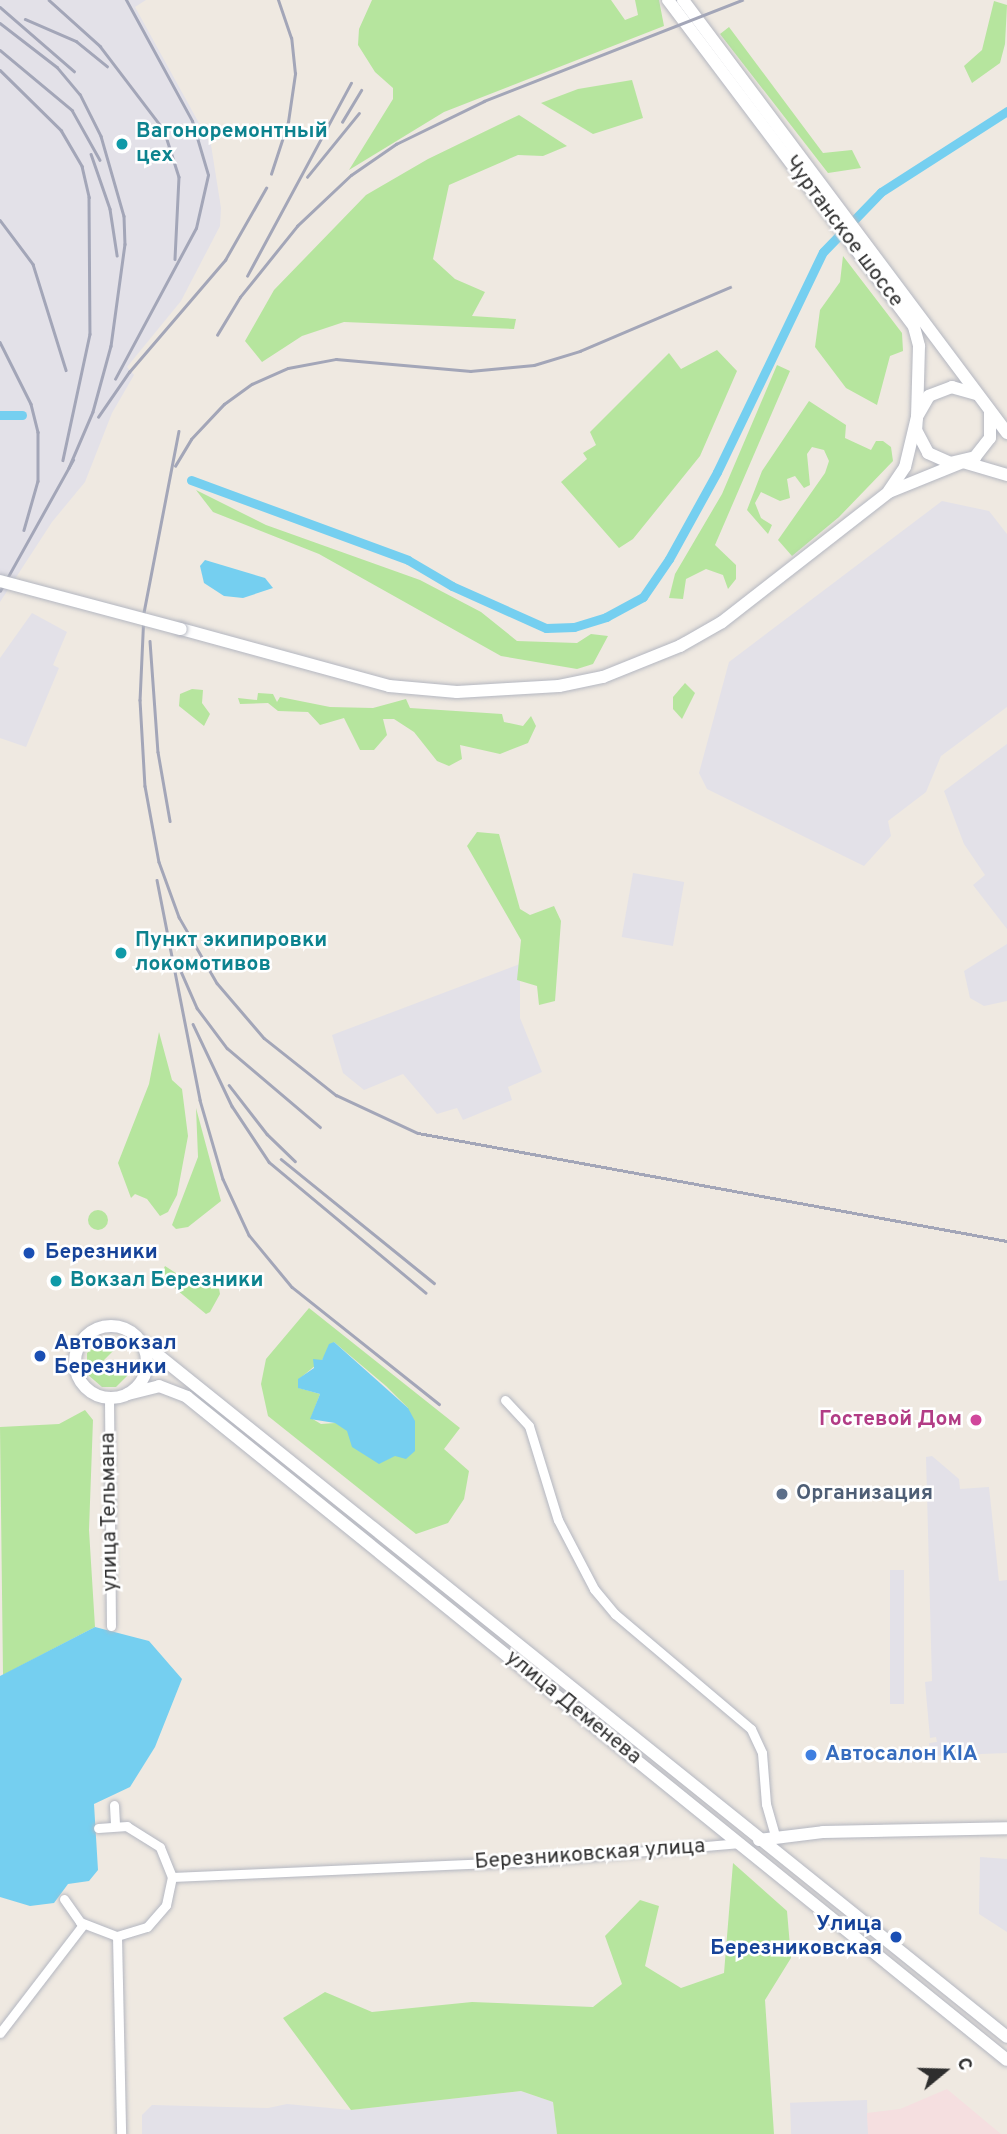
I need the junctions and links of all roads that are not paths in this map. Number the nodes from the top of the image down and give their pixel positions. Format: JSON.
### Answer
{"nodes":[{"id":1,"x":668,"y":0,"type":"edge"},
{"id":2,"x":683,"y":0,"type":"edge"},
{"id":3,"x":986,"y":404,"type":"junction"},
{"id":4,"x":917,"y":417,"type":"junction"},
{"id":5,"x":1007,"y":433,"type":"edge"},
{"id":6,"x":963,"y":463,"type":"junction"},
{"id":7,"x":1007,"y":475,"type":"edge"},
{"id":8,"x":888,"y":492,"type":"junction"},
{"id":9,"x":0,"y":581,"type":"edge"},
{"id":10,"x":143,"y":1343,"type":"junction"},
{"id":11,"x":128,"y":1394,"type":"junction"},
{"id":12,"x":109,"y":1398,"type":"junction"},
{"id":13,"x":505,"y":1400,"type":"dead end"},
{"id":14,"x":111,"y":1626,"type":"dead end"},
{"id":15,"x":114,"y":1805,"type":"dead end"},
{"id":16,"x":115,"y":1825,"type":"junction"},
{"id":17,"x":98,"y":1828,"type":"dead end"},
{"id":18,"x":1007,"y":1828,"type":"edge"},
{"id":19,"x":769,"y":1839,"type":"junction"},
{"id":20,"x":740,"y":1843,"type":"junction"},
{"id":21,"x":172,"y":1877,"type":"junction"},
{"id":22,"x":64,"y":1899,"type":"dead end"},
{"id":23,"x":83,"y":1924,"type":"junction"},
{"id":24,"x":117,"y":1936,"type":"junction"},
{"id":25,"x":0,"y":2033,"type":"edge"},
{"id":26,"x":1007,"y":2038,"type":"edge"},
{"id":27,"x":1007,"y":2060,"type":"edge"},
{"id":28,"x":121,"y":2134,"type":"edge"}],
"edges":[{"from":1,"to":4,"type":"main road","name":"Чуртанское шоссе"},
{"from":2,"to":3,"type":"main road","name":"Чуртанское шоссе"},
{"from":3,"to":4,"type":"main road"},
{"from":3,"to":5,"type":"main road","name":"Чуртанское шоссе"},
{"from":3,"to":6,"type":"main road"},
{"from":4,"to":6,"type":"main road"},
{"from":4,"to":8,"type":"main road","name":"Чуртанское шоссе"},
{"from":6,"to":7,"type":"main road"},
{"from":6,"to":8,"type":"main road"},
{"from":8,"to":9,"type":"main road","bridge":true},
{"from":10,"to":11,"type":"main road"},
{"from":10,"to":12,"type":"main road"},
{"from":10,"to":19,"type":"main road","name":"улица Деменева"},
{"from":11,"to":12,"type":"main road"},
{"from":11,"to":20,"type":"main road","name":"улица Деменева"},
{"from":12,"to":14,"type":"street","name":"улица Тельмана"},
{"from":13,"to":19,"type":"street"},
{"from":15,"to":16,"type":"street"},
{"from":16,"to":17,"type":"street"},
{"from":16,"to":21,"type":"street"},
{"from":18,"to":19,"type":"main road","name":"Березниковская улица"},
{"from":19,"to":20,"type":"main road","name":"Березниковская улица"},
{"from":19,"to":26,"type":"main road","name":"улица Деменева"},
{"from":20,"to":21,"type":"street","name":"Березниковская улица"},
{"from":20,"to":27,"type":"main road","name":"улица Деменева"},
{"from":21,"to":24,"type":"street"},
{"from":22,"to":23,"type":"street"},
{"from":23,"to":24,"type":"street"},
{"from":23,"to":25,"type":"street"},
{"from":24,"to":28,"type":"street"}]}
